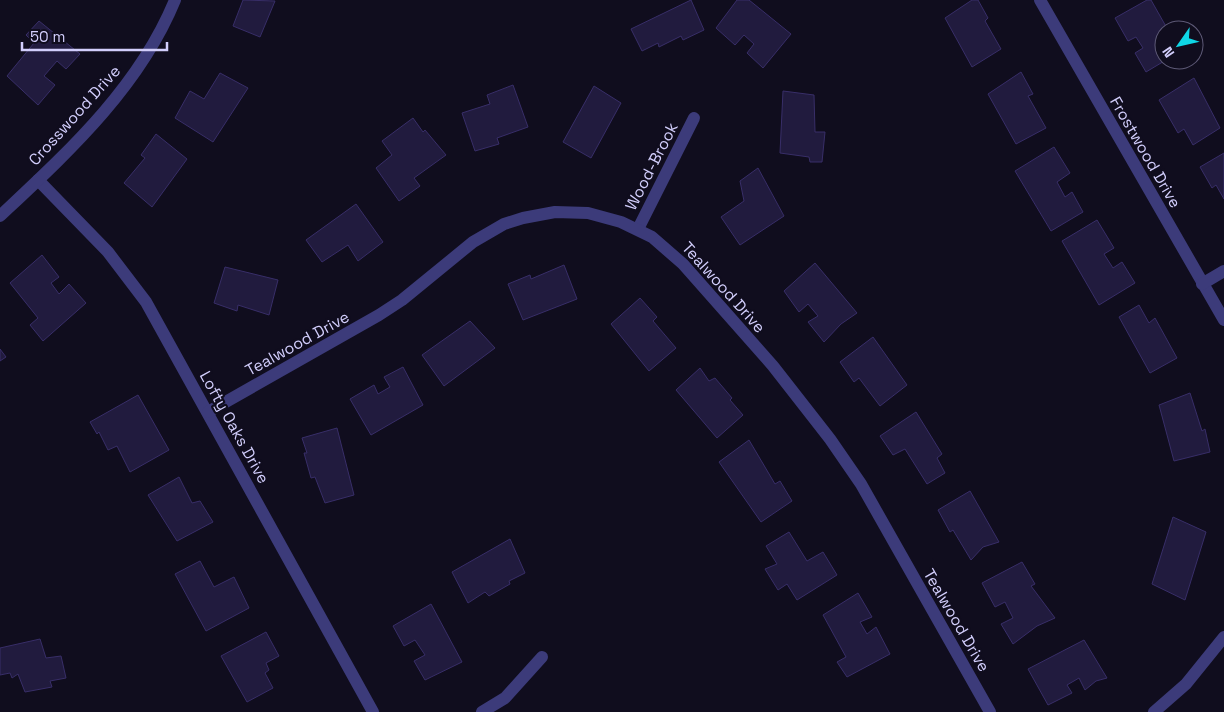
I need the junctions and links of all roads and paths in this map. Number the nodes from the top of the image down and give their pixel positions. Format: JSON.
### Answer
{"nodes":[{"id":1,"x":175,"y":0,"type":"edge"},
{"id":2,"x":1040,"y":0,"type":"edge"},
{"id":3,"x":694,"y":118,"type":"dead end"},
{"id":4,"x":38,"y":180,"type":"junction"},
{"id":5,"x":0,"y":216,"type":"edge"},
{"id":6,"x":638,"y":229,"type":"junction"},
{"id":7,"x":1224,"y":271,"type":"edge"},
{"id":8,"x":1202,"y":284,"type":"junction"},
{"id":9,"x":1224,"y":320,"type":"edge"},
{"id":10,"x":208,"y":412,"type":"junction"},
{"id":11,"x":1224,"y":637,"type":"edge"},
{"id":12,"x":542,"y":657,"type":"dead end"},
{"id":13,"x":373,"y":712,"type":"edge"},
{"id":14,"x":482,"y":712,"type":"edge"},
{"id":15,"x":990,"y":712,"type":"edge"},
{"id":16,"x":1154,"y":712,"type":"edge"}],
"edges":[{"from":1,"to":4,"type":"street","name":"Crosswood Drive"},
{"from":2,"to":8,"type":"street","name":"Frostwood Drive"},
{"from":3,"to":6,"type":"street","name":"Wood-Brook"},
{"from":4,"to":5,"type":"street","name":"Crosswood Drive"},
{"from":4,"to":10,"type":"street","name":"Lofty Oaks Drive"},
{"from":6,"to":10,"type":"street","name":"Tealwood Drive"},
{"from":6,"to":15,"type":"street","name":"Tealwood Drive"},
{"from":7,"to":8,"type":"street"},
{"from":8,"to":9,"type":"street","name":"Frostwood Drive"},
{"from":10,"to":13,"type":"street","name":"Lofty Oaks Drive"},
{"from":11,"to":16,"type":"street"},
{"from":12,"to":14,"type":"street"}]}
